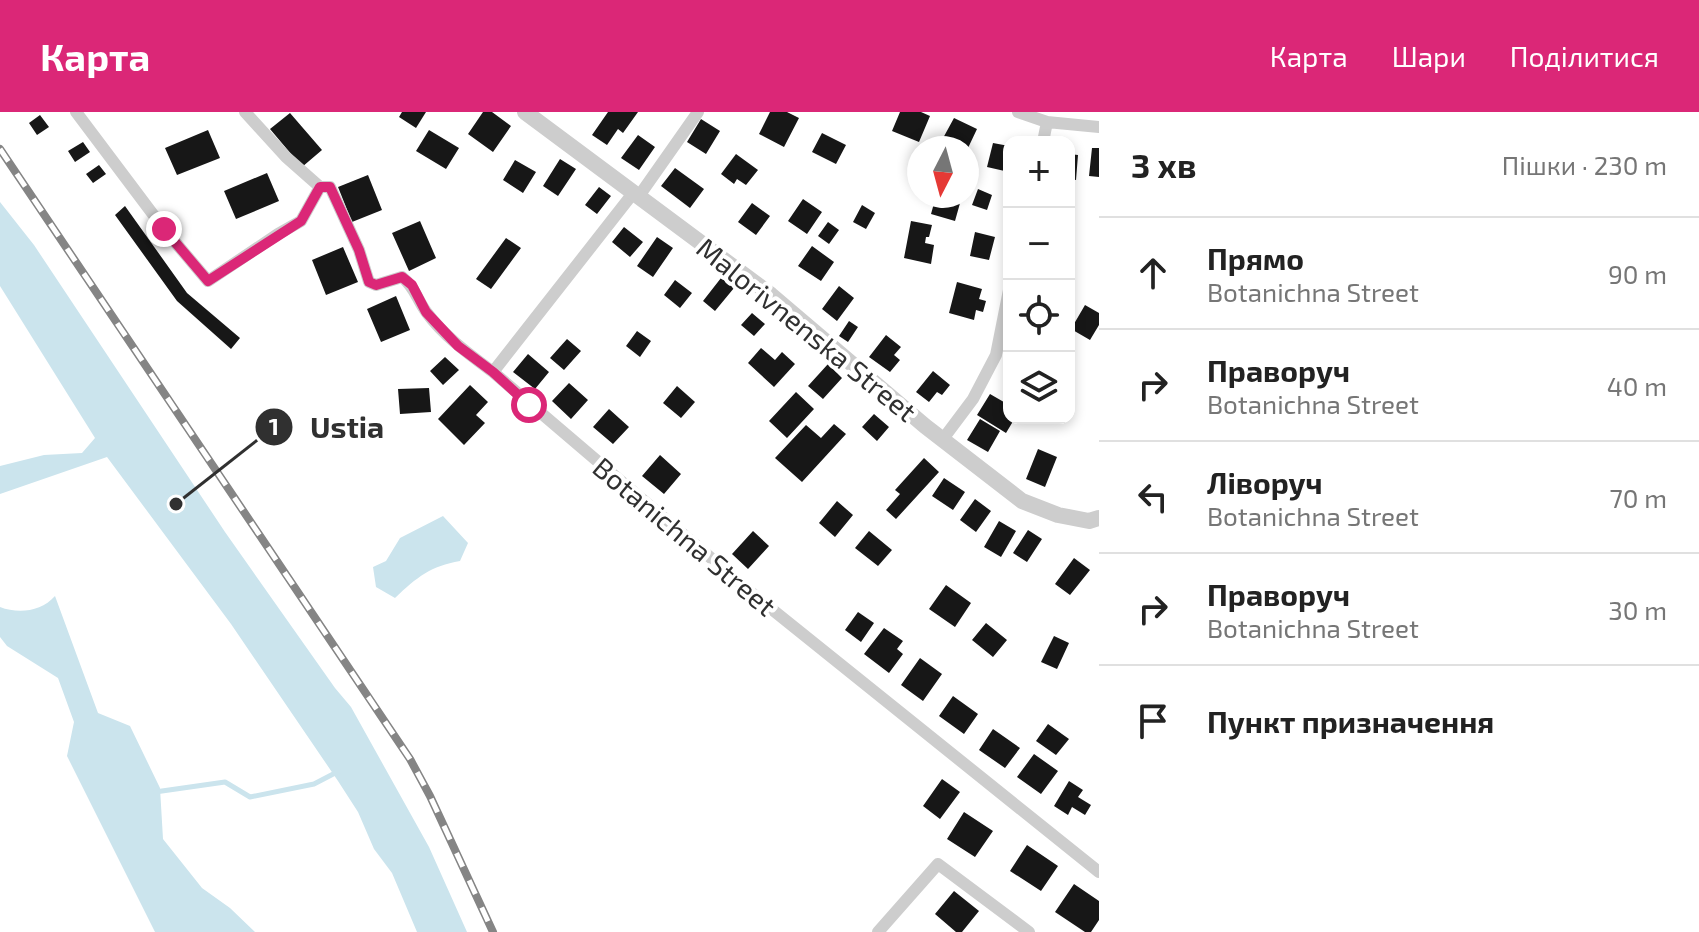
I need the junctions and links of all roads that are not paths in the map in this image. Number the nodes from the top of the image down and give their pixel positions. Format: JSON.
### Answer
{"nodes":[{"id":1,"x":76,"y":112,"type":"edge"},
{"id":2,"x":245,"y":112,"type":"edge"},
{"id":3,"x":525,"y":112,"type":"edge"},
{"id":4,"x":698,"y":112,"type":"edge"},
{"id":5,"x":1018,"y":112,"type":"edge"},
{"id":6,"x":1047,"y":122,"type":"junction"},
{"id":7,"x":1099,"y":127,"type":"edge"},
{"id":8,"x":1044,"y":136,"type":"edge"},
{"id":9,"x":320,"y":187,"type":"junction"},
{"id":10,"x":637,"y":194,"type":"junction"},
{"id":11,"x":1003,"y":320,"type":"edge"},
{"id":12,"x":493,"y":372,"type":"junction"},
{"id":13,"x":943,"y":439,"type":"junction"},
{"id":14,"x":1099,"y":518,"type":"edge"},
{"id":15,"x":1099,"y":872,"type":"edge"},
{"id":16,"x":878,"y":932,"type":"edge"},
{"id":17,"x":1029,"y":932,"type":"edge"}],
"edges":[{"from":1,"to":9,"type":"street"},
{"from":2,"to":9,"type":"street","name":"Botanichna Street"},
{"from":3,"to":10,"type":"street","name":"Malorivnenska Street"},
{"from":4,"to":10,"type":"street"},
{"from":5,"to":6,"type":"street"},
{"from":6,"to":7,"type":"street"},
{"from":6,"to":8,"type":"street"},
{"from":9,"to":12,"type":"street","name":"Botanichna Street"},
{"from":10,"to":12,"type":"street"},
{"from":10,"to":13,"type":"street","name":"Malorivnenska Street"},
{"from":11,"to":13,"type":"street"},
{"from":12,"to":15,"type":"street","name":"Botanichna Street"},
{"from":13,"to":14,"type":"street","name":"Malorivnenska Street"},
{"from":16,"to":17,"type":"street"}]}
